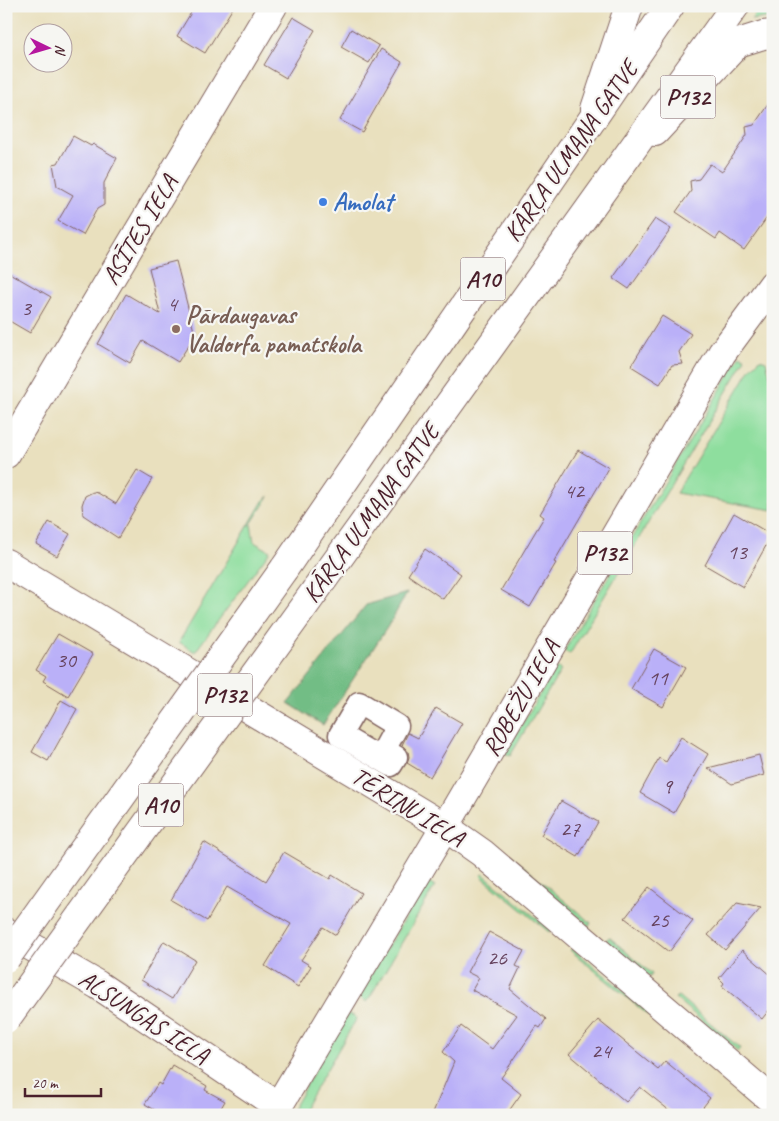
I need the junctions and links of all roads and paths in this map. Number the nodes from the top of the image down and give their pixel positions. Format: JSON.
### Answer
{"nodes":[{"id":1,"x":273,"y":6,"type":"edge"},
{"id":2,"x":629,"y":6,"type":"edge"},
{"id":3,"x":670,"y":6,"type":"edge"},
{"id":4,"x":735,"y":6,"type":"edge"},
{"id":5,"x":773,"y":34,"type":"edge"},
{"id":6,"x":590,"y":123,"type":"junction"},
{"id":7,"x":613,"y":177,"type":"junction"},
{"id":8,"x":773,"y":284,"type":"edge"},
{"id":9,"x":6,"y":454,"type":"edge"},
{"id":10,"x":6,"y":563,"type":"edge"},
{"id":11,"x":445,"y":827,"type":"junction"},
{"id":12,"x":6,"y":932,"type":"edge"},
{"id":13,"x":6,"y":958,"type":"edge"},
{"id":14,"x":6,"y":1019,"type":"edge"},
{"id":15,"x":773,"y":1101,"type":"edge"},
{"id":16,"x":276,"y":1110,"type":"edge"}],
"edges":[{"from":1,"to":9,"type":"main road","name":"ASĪTES IELA"},
{"from":2,"to":6,"type":"main road"},
{"from":3,"to":6,"type":"main road","name":"KĀRĻA ULMAŅA GATVE","number":"A10"},
{"from":4,"to":7,"type":"main road","name":"KĀRĻA ULMAŅA GATVE","number":"A10"},
{"from":5,"to":7,"type":"main road","number":"P132"},
{"from":6,"to":13,"type":"main road","name":"KĀRĻA ULMAŅA GATVE","number":"A10","bridge":true},
{"from":7,"to":14,"type":"main road","name":"KĀRĻA ULMAŅA GATVE","number":"A10","bridge":true},
{"from":8,"to":11,"type":"main road","name":"ROBEŽU IELA","number":"P132"},
{"from":10,"to":11,"type":"main road","name":"TĒRIŅU IELA","number":"P132"},
{"from":11,"to":15,"type":"main road","name":"TĒRIŅU IELA"},
{"from":11,"to":16,"type":"main road","name":"ROBEŽU IELA"},
{"from":12,"to":16,"type":"main road","name":"ALSUNGAS IELA"}]}
